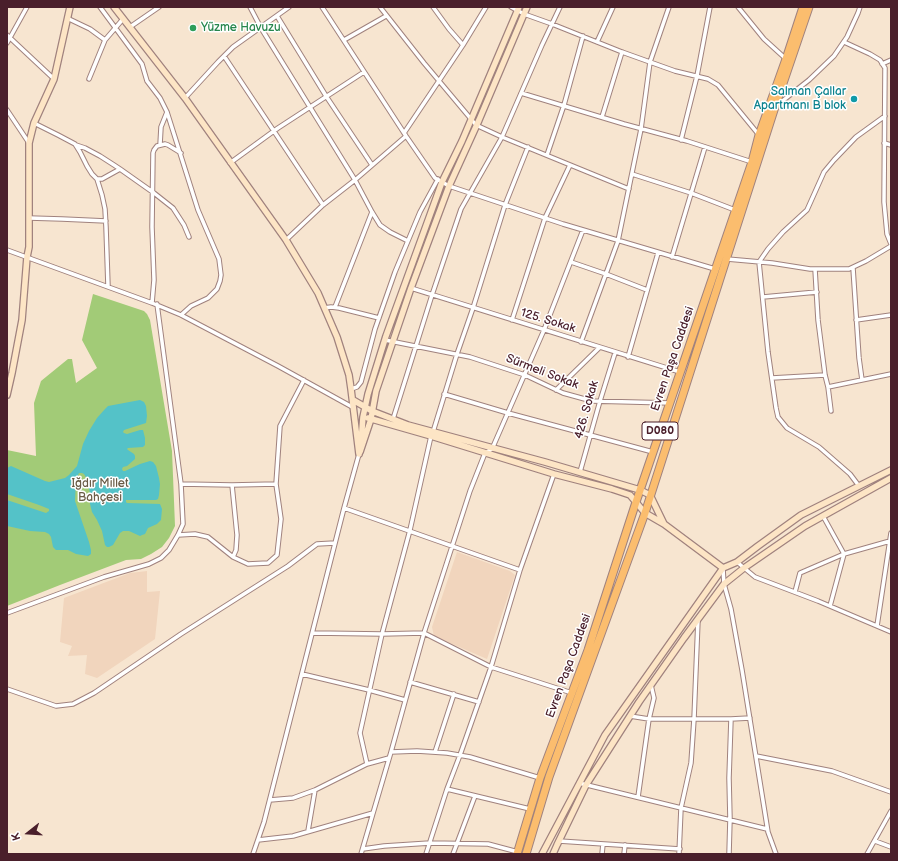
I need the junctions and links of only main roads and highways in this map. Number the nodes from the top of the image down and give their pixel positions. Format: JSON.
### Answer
{"nodes":[{"id":1,"x":802,"y":7,"type":"edge"},
{"id":2,"x":809,"y":7,"type":"edge"},
{"id":3,"x":517,"y":853,"type":"edge"},
{"id":4,"x":526,"y":854,"type":"edge"}],
"edges":[{"from":1,"to":3,"type":"highway","name":"Evren Paşa Caddesi","number":"D080"},
{"from":2,"to":4,"type":"highway","name":"Evren Paşa Caddesi","number":"D080"}]}
